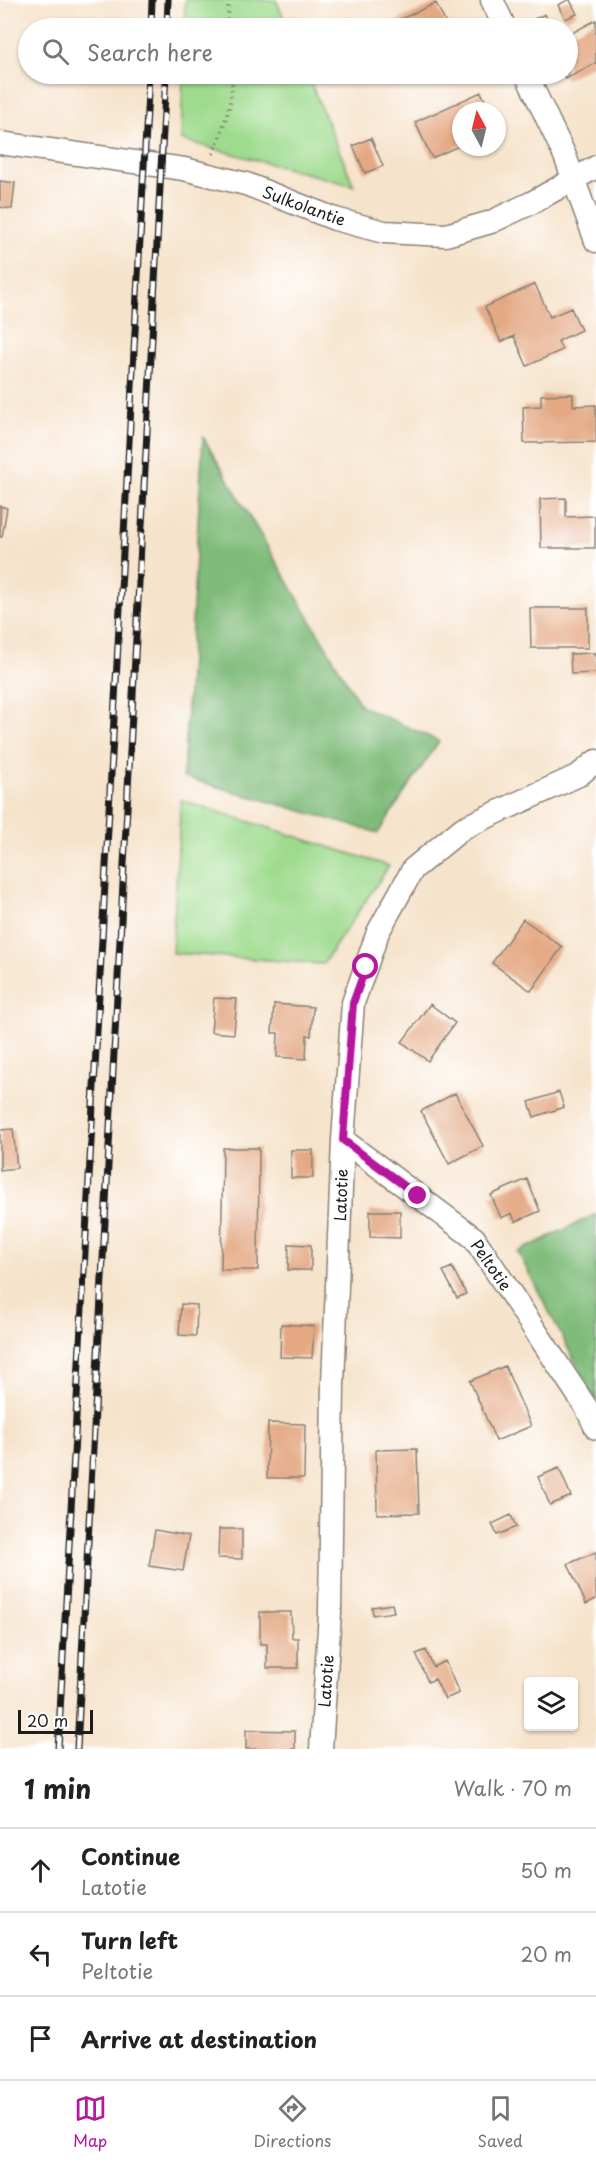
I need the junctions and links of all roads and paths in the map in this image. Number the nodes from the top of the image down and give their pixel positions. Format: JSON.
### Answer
{"nodes":[{"id":1,"x":228,"y":0,"type":"edge"},
{"id":2,"x":492,"y":0,"type":"edge"},
{"id":3,"x":229,"y":18,"type":"edge"},
{"id":4,"x":500,"y":18,"type":"edge"},
{"id":5,"x":233,"y":84,"type":"edge"},
{"id":6,"x":531,"y":84,"type":"edge"},
{"id":7,"x":0,"y":143,"type":"edge"},
{"id":8,"x":212,"y":158,"type":"dead end"},
{"id":9,"x":596,"y":167,"type":"edge"},
{"id":10,"x":572,"y":180,"type":"junction"},
{"id":11,"x":596,"y":241,"type":"edge"},
{"id":12,"x":596,"y":761,"type":"edge"},
{"id":13,"x":343,"y":1140,"type":"junction"},
{"id":14,"x":596,"y":1428,"type":"edge"},
{"id":15,"x":321,"y":1749,"type":"edge"}],
"edges":[{"from":1,"to":3,"type":"path"},
{"from":2,"to":4,"type":"street"},
{"from":5,"to":8,"type":"path"},
{"from":6,"to":10,"type":"street"},
{"from":7,"to":10,"type":"street","name":"Sulkolantie"},
{"from":9,"to":10,"type":"street","name":"Sulkolantie"},
{"from":10,"to":11,"type":"street"},
{"from":12,"to":13,"type":"street","name":"Latotie"},
{"from":13,"to":14,"type":"street","name":"Peltotie"},
{"from":13,"to":15,"type":"street","name":"Latotie"}]}
